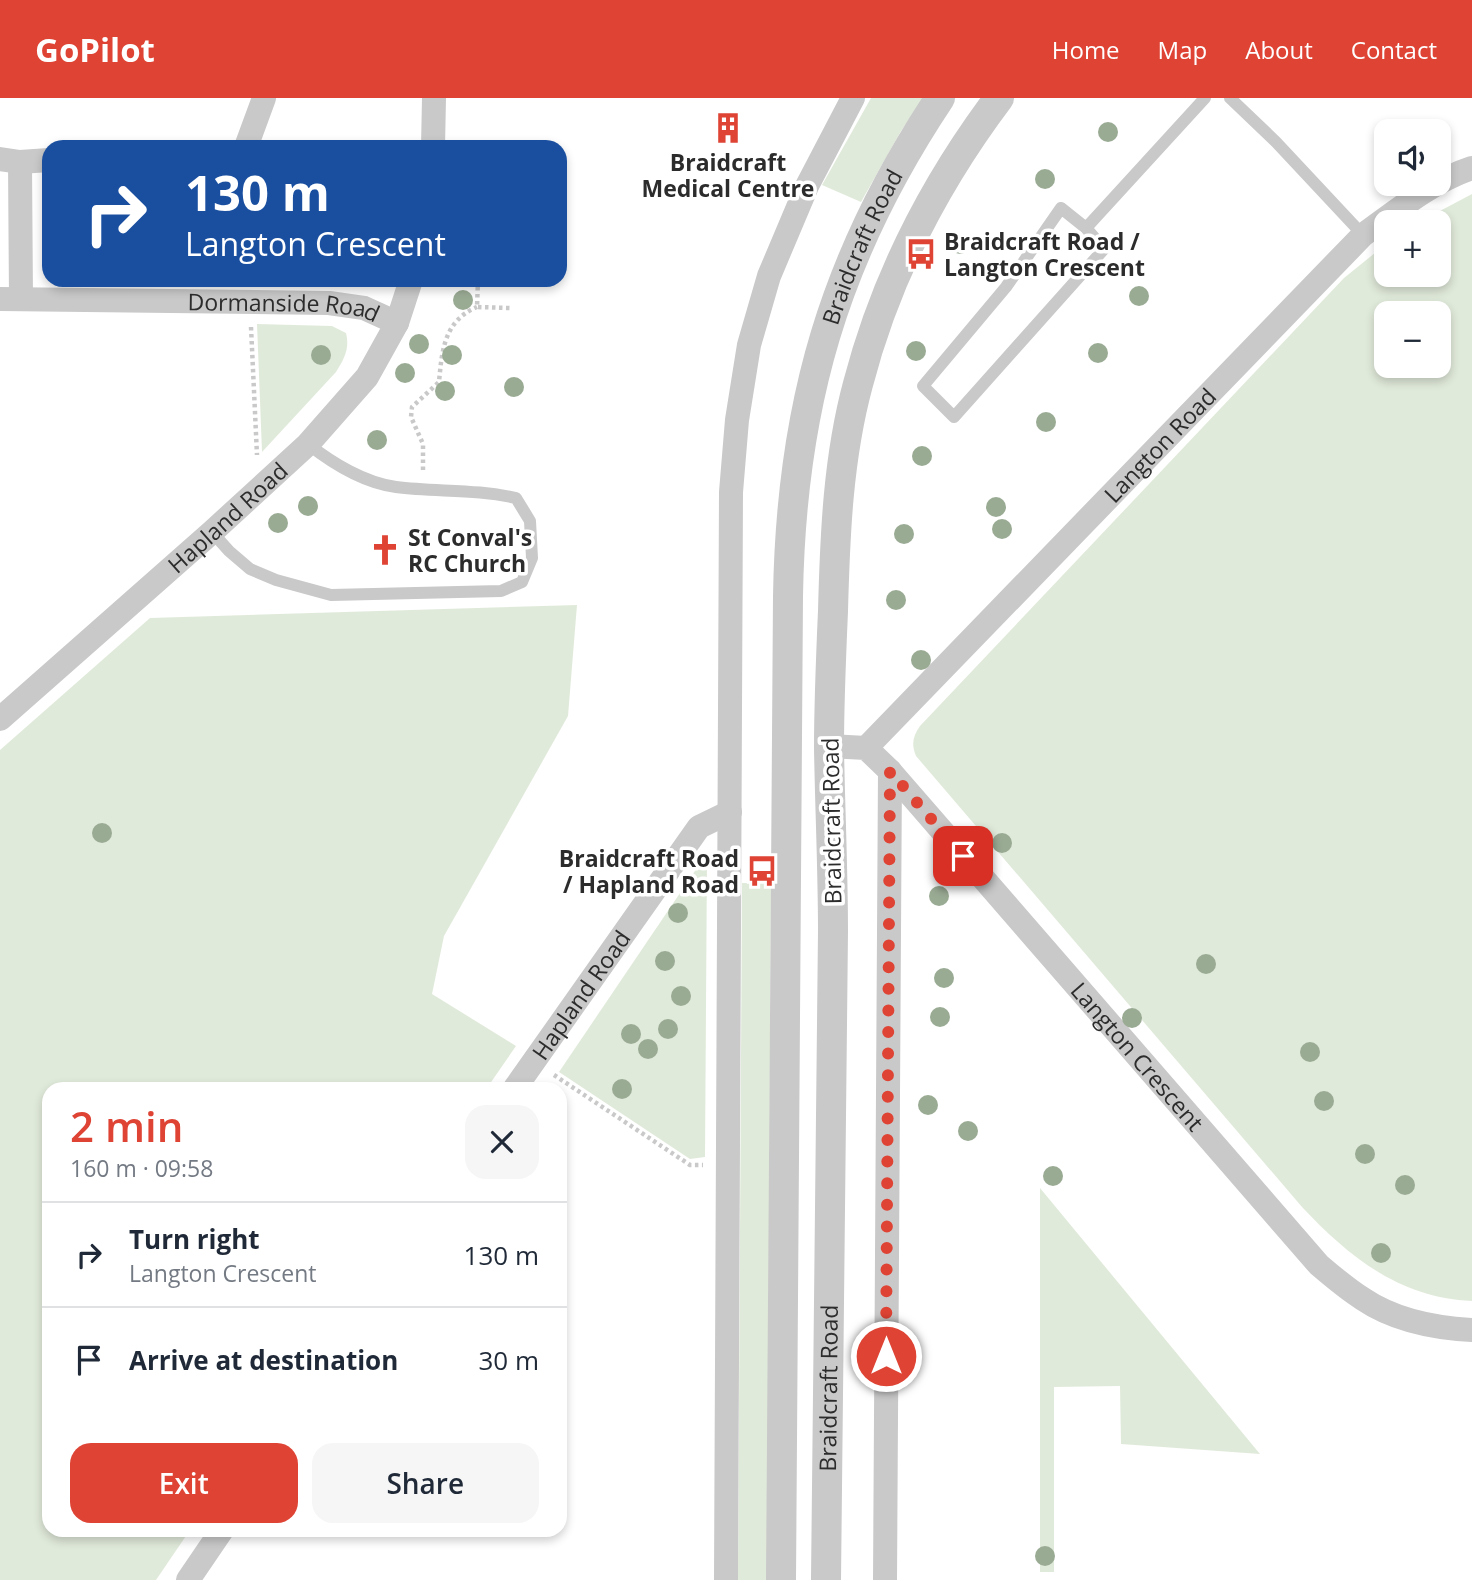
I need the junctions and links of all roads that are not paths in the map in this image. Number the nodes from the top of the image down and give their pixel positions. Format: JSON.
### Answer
{"nodes":[{"id":1,"x":264,"y":98,"type":"edge"},
{"id":2,"x":434,"y":98,"type":"edge"},
{"id":3,"x":940,"y":98,"type":"edge"},
{"id":4,"x":999,"y":98,"type":"edge"},
{"id":5,"x":1205,"y":98,"type":"edge"},
{"id":6,"x":1230,"y":98,"type":"edge"},
{"id":7,"x":845,"y":101,"type":"edge"},
{"id":8,"x":243,"y":140,"type":"edge"},
{"id":9,"x":433,"y":140,"type":"edge"},
{"id":10,"x":10,"y":160,"type":"edge"},
{"id":11,"x":42,"y":160,"type":"edge"},
{"id":12,"x":1472,"y":168,"type":"edge"},
{"id":13,"x":1086,"y":228,"type":"junction"},
{"id":14,"x":1363,"y":235,"type":"junction"},
{"id":15,"x":409,"y":287,"type":"edge"},
{"id":16,"x":11,"y":299,"type":"edge"},
{"id":17,"x":397,"y":323,"type":"junction"},
{"id":18,"x":308,"y":444,"type":"junction"},
{"id":19,"x":212,"y":532,"type":"junction"},
{"id":20,"x":833,"y":595,"type":"junction"},
{"id":21,"x":788,"y":596,"type":"junction"},
{"id":22,"x":0,"y":719,"type":"edge"},
{"id":23,"x":829,"y":746,"type":"junction"},
{"id":24,"x":866,"y":748,"type":"junction"},
{"id":25,"x":890,"y":771,"type":"junction"},
{"id":26,"x":730,"y":812,"type":"junction"},
{"id":27,"x":785,"y":888,"type":"junction"},
{"id":28,"x":833,"y":889,"type":"junction"},
{"id":29,"x":520,"y":1082,"type":"edge"},
{"id":30,"x":1472,"y":1330,"type":"edge"},
{"id":31,"x":217,"y":1537,"type":"edge"},
{"id":32,"x":188,"y":1580,"type":"edge"},
{"id":33,"x":726,"y":1580,"type":"edge"},
{"id":34,"x":781,"y":1580,"type":"edge"},
{"id":35,"x":826,"y":1580,"type":"edge"},
{"id":36,"x":885,"y":1580,"type":"edge"}],
"edges":[{"from":1,"to":8,"type":"street"},
{"from":2,"to":9,"type":"street"},
{"from":3,"to":21,"type":"street","name":"Braidcraft Road"},
{"from":4,"to":20,"type":"street","name":"Braidcraft Road"},
{"from":5,"to":13,"type":"lane"},
{"from":6,"to":14,"type":"lane"},
{"from":7,"to":26,"type":"street"},
{"from":10,"to":11,"type":"street"},
{"from":10,"to":16,"type":"street"},
{"from":12,"to":14,"type":"street","name":"Langton Road"},
{"from":13,"to":13,"type":"lane"},
{"from":14,"to":24,"type":"street","name":"Langton Road"},
{"from":15,"to":17,"type":"street","name":"Hapland Road"},
{"from":16,"to":17,"type":"street","name":"Dormanside Road"},
{"from":17,"to":18,"type":"street","name":"Hapland Road"},
{"from":18,"to":19,"type":"street","name":"Hapland Road"},
{"from":18,"to":19,"type":"lane"},
{"from":19,"to":22,"type":"street","name":"Hapland Road"},
{"from":20,"to":21,"type":"street"},
{"from":20,"to":23,"type":"street","name":"Braidcraft Road"},
{"from":21,"to":27,"type":"street","name":"Braidcraft Road"},
{"from":23,"to":24,"type":"street"},
{"from":23,"to":28,"type":"street","name":"Braidcraft Road"},
{"from":24,"to":25,"type":"street","name":"Langton Crescent"},
{"from":25,"to":30,"type":"street","name":"Langton Crescent"},
{"from":25,"to":36,"type":"street"},
{"from":26,"to":29,"type":"street","name":"Hapland Road"},
{"from":26,"to":33,"type":"street"},
{"from":27,"to":28,"type":"street"},
{"from":27,"to":34,"type":"street","name":"Braidcraft Road"},
{"from":28,"to":35,"type":"street","name":"Braidcraft Road"},
{"from":31,"to":32,"type":"street"}]}
